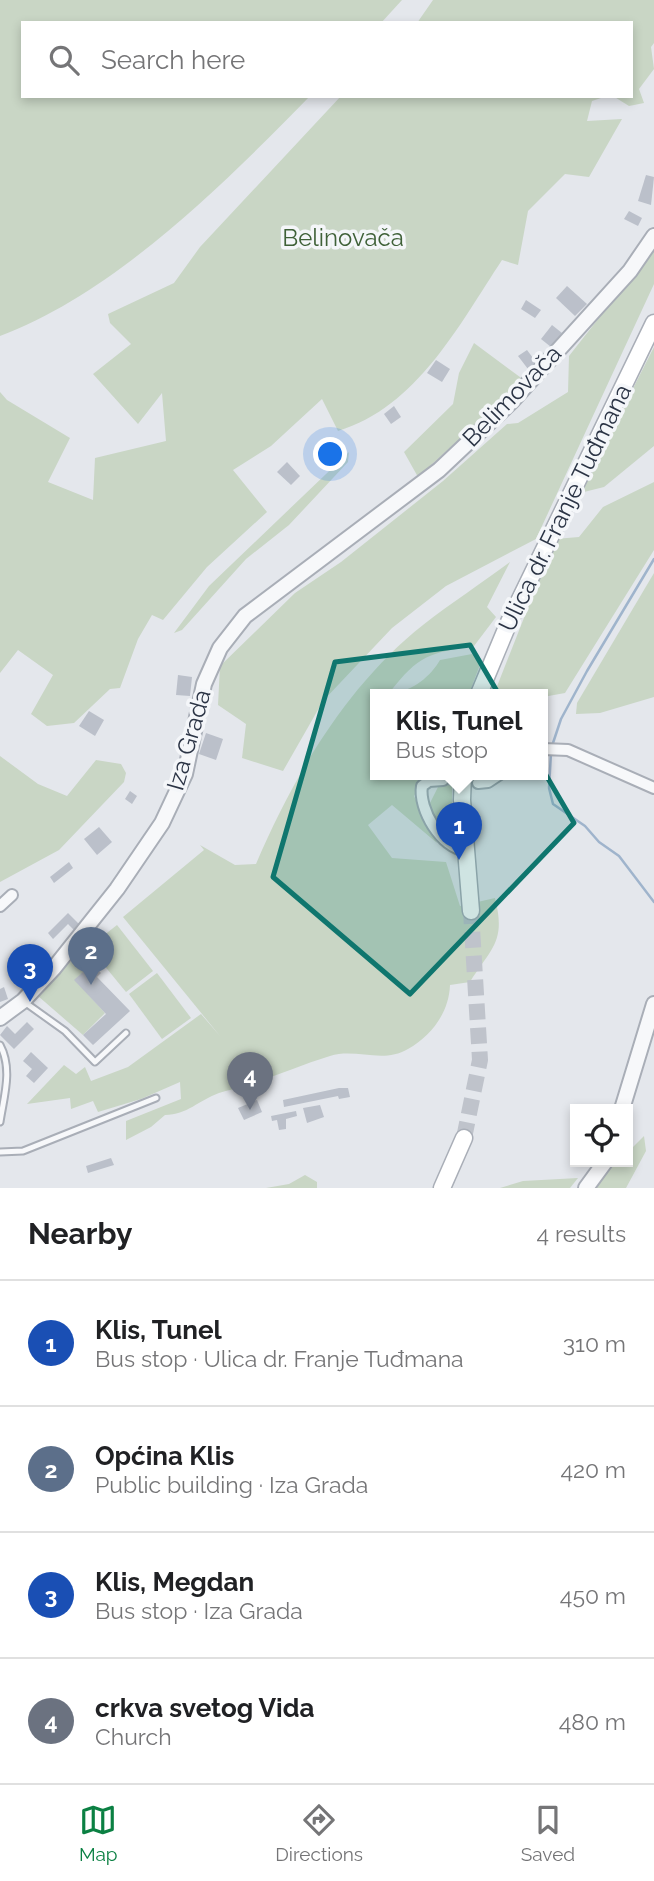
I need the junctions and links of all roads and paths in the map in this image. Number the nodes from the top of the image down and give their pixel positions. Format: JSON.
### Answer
{"nodes":[{"id":1,"x":654,"y":236,"type":"edge"},
{"id":2,"x":654,"y":323,"type":"edge"},
{"id":3,"x":351,"y":536,"type":"joint"},
{"id":4,"x":481,"y":689,"type":"edge"},
{"id":5,"x":548,"y":749,"type":"edge"},
{"id":6,"x":443,"y":780,"type":"dead end"},
{"id":7,"x":463,"y":780,"type":"edge"},
{"id":8,"x":491,"y":780,"type":"edge"},
{"id":9,"x":478,"y":783,"type":"tunnel mouth"},
{"id":10,"x":654,"y":788,"type":"edge"},
{"id":11,"x":465,"y":850,"type":"junction"},
{"id":12,"x":12,"y":895,"type":"dead end"},
{"id":13,"x":0,"y":905,"type":"edge"},
{"id":14,"x":471,"y":911,"type":"tunnel mouth"},
{"id":15,"x":23,"y":1001,"type":"junction"},
{"id":16,"x":653,"y":1005,"type":"edge"},
{"id":17,"x":0,"y":1018,"type":"edge"},
{"id":18,"x":126,"y":1033,"type":"dead end"},
{"id":19,"x":0,"y":1045,"type":"edge"},
{"id":20,"x":156,"y":1098,"type":"dead end"},
{"id":21,"x":623,"y":1104,"type":"edge"},
{"id":22,"x":0,"y":1122,"type":"edge"},
{"id":23,"x":464,"y":1138,"type":"tunnel mouth"},
{"id":24,"x":0,"y":1152,"type":"edge"},
{"id":25,"x":601,"y":1167,"type":"edge"},
{"id":26,"x":442,"y":1188,"type":"edge"},
{"id":27,"x":586,"y":1188,"type":"edge"}],
"edges":[{"from":1,"to":3,"type":"street","name":"Belimovača"},
{"from":2,"to":4,"type":"main road","name":"Ulica dr. Franje Tuđmana"},
{"from":3,"to":15,"type":"street","name":"Iza Grada"},
{"from":5,"to":10,"type":"street"},
{"from":6,"to":11,"type":"street"},
{"from":7,"to":11,"type":"main road"},
{"from":8,"to":9,"type":"street"},
{"from":11,"to":14,"type":"main road"},
{"from":12,"to":13,"type":"street"},
{"from":15,"to":17,"type":"street","name":"Iza Grada"},
{"from":15,"to":18,"type":"lane"},
{"from":16,"to":21,"type":"street"},
{"from":19,"to":22,"type":"lane"},
{"from":20,"to":24,"type":"lane"},
{"from":23,"to":26,"type":"main road"},
{"from":25,"to":27,"type":"street"}]}
